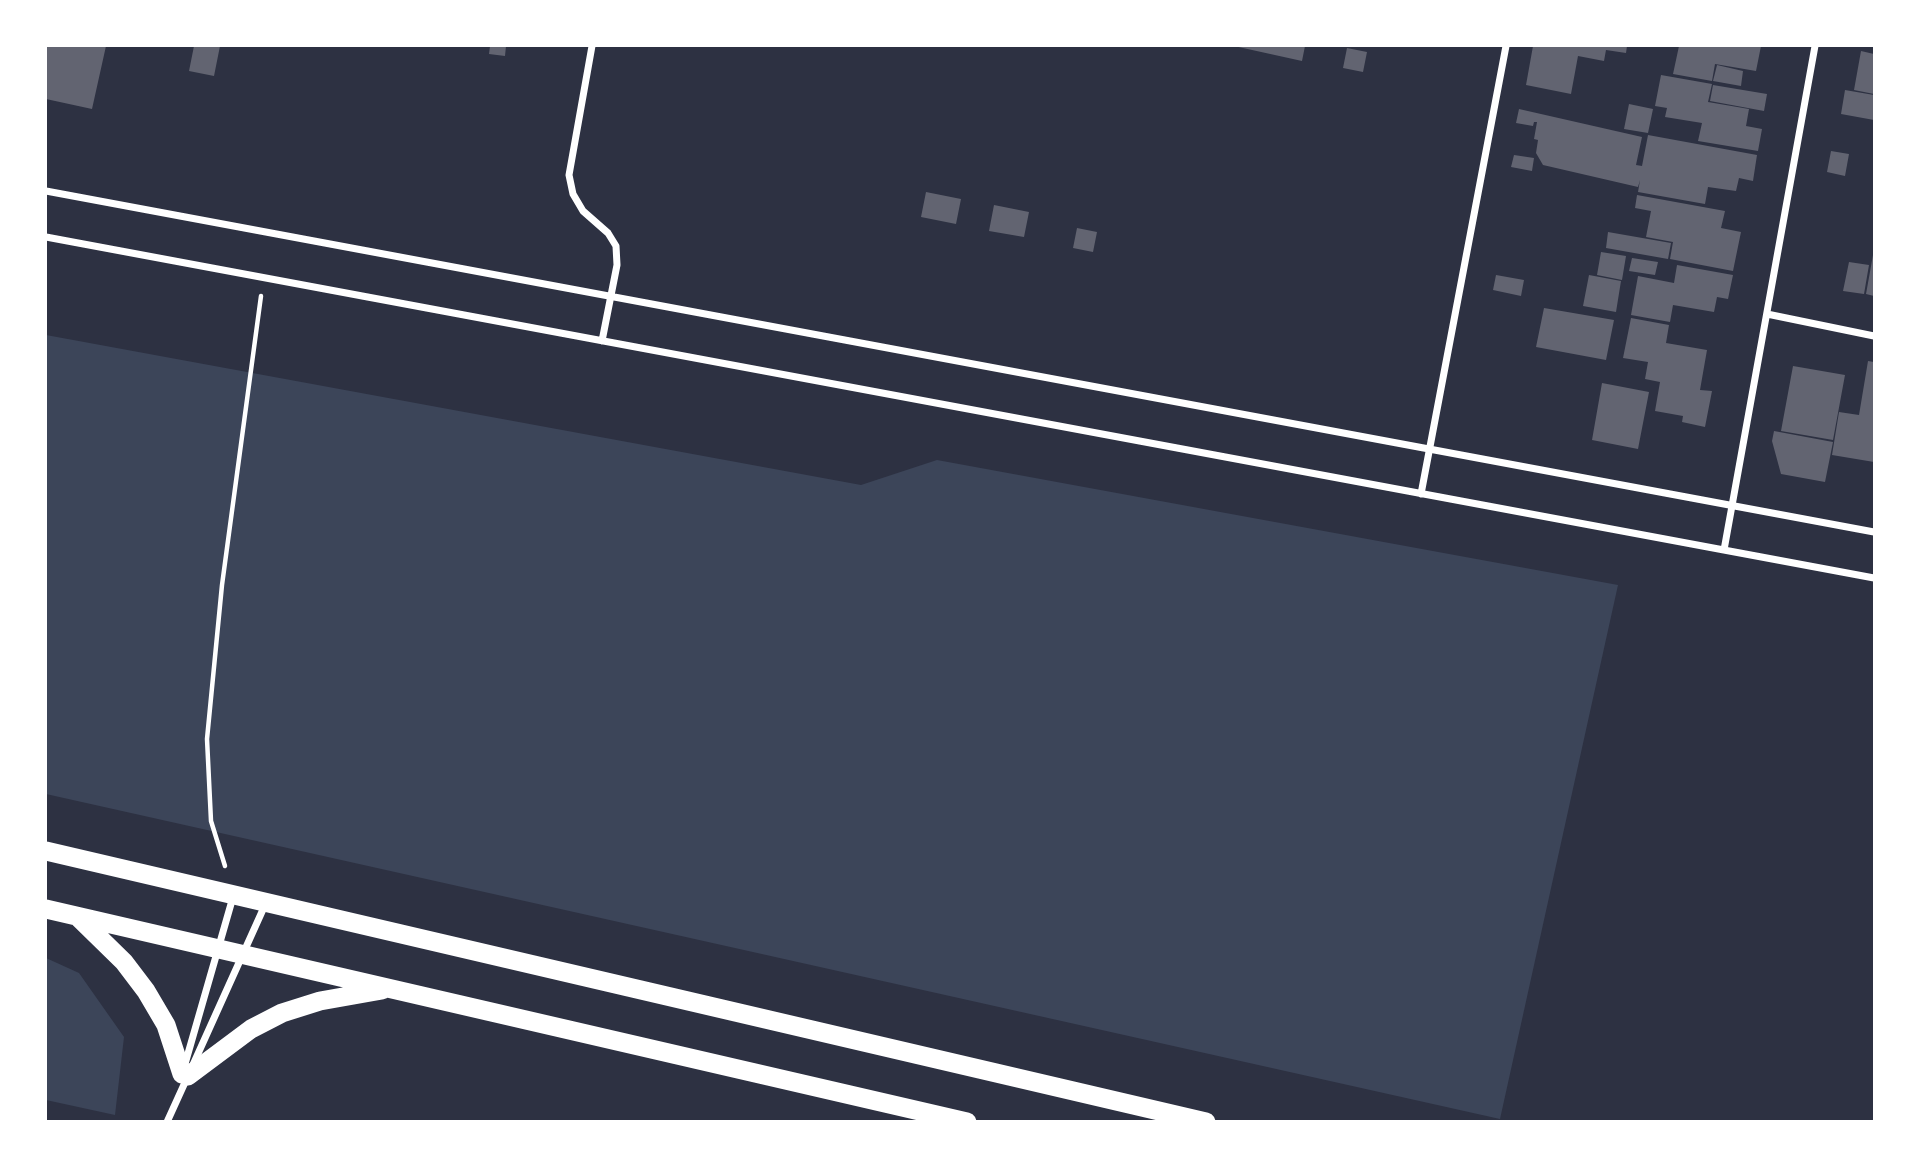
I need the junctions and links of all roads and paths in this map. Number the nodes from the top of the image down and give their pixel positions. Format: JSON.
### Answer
{"nodes":[{"id":1,"x":592,"y":46,"type":"edge"},
{"id":2,"x":1506,"y":46,"type":"edge"},
{"id":3,"x":1815,"y":46,"type":"edge"},
{"id":4,"x":46,"y":191,"type":"edge"},
{"id":5,"x":46,"y":237,"type":"edge"},
{"id":6,"x":264,"y":278,"type":"junction"},
{"id":7,"x":610,"y":297,"type":"junction"},
{"id":8,"x":1767,"y":314,"type":"junction"},
{"id":9,"x":1874,"y":336,"type":"edge"},
{"id":10,"x":602,"y":341,"type":"junction"},
{"id":11,"x":1429,"y":450,"type":"junction"},
{"id":12,"x":1421,"y":494,"type":"junction"},
{"id":13,"x":1732,"y":506,"type":"junction"},
{"id":14,"x":1874,"y":532,"type":"edge"},
{"id":15,"x":1724,"y":550,"type":"junction"},
{"id":16,"x":1874,"y":578,"type":"edge"},
{"id":17,"x":46,"y":851,"type":"edge"},
{"id":18,"x":234,"y":895,"type":"junction"},
{"id":19,"x":266,"y":903,"type":"junction"},
{"id":20,"x":46,"y":909,"type":"edge"},
{"id":21,"x":77,"y":916,"type":"junction"},
{"id":22,"x":218,"y":948,"type":"junction"},
{"id":23,"x":242,"y":954,"type":"junction"},
{"id":24,"x":391,"y":989,"type":"junction"},
{"id":25,"x":185,"y":1075,"type":"junction"},
{"id":26,"x":167,"y":1122,"type":"edge"},
{"id":27,"x":967,"y":1122,"type":"edge"},
{"id":28,"x":1206,"y":1122,"type":"edge"}],
"edges":[{"from":1,"to":7,"type":"street"},
{"from":2,"to":11,"type":"street"},
{"from":3,"to":8,"type":"street"},
{"from":4,"to":7,"type":"street"},
{"from":5,"to":6,"type":"street"},
{"from":6,"to":10,"type":"street"},
{"from":6,"to":18,"type":"path"},
{"from":7,"to":10,"type":"street"},
{"from":7,"to":11,"type":"street"},
{"from":8,"to":9,"type":"street"},
{"from":8,"to":13,"type":"street"},
{"from":10,"to":12,"type":"street"},
{"from":11,"to":12,"type":"street"},
{"from":11,"to":13,"type":"street"},
{"from":12,"to":15,"type":"street"},
{"from":13,"to":14,"type":"street"},
{"from":13,"to":15,"type":"street"},
{"from":15,"to":16,"type":"street"},
{"from":17,"to":18,"type":"highway"},
{"from":18,"to":19,"type":"highway"},
{"from":18,"to":22,"type":"street"},
{"from":19,"to":23,"type":"street"},
{"from":19,"to":28,"type":"highway"},
{"from":20,"to":21,"type":"highway"},
{"from":21,"to":22,"type":"highway"},
{"from":21,"to":25,"type":"highway"},
{"from":22,"to":23,"type":"highway"},
{"from":22,"to":25,"type":"street"},
{"from":23,"to":24,"type":"highway"},
{"from":23,"to":25,"type":"street"},
{"from":24,"to":25,"type":"highway"},
{"from":24,"to":27,"type":"highway"},
{"from":25,"to":26,"type":"street"}]}
